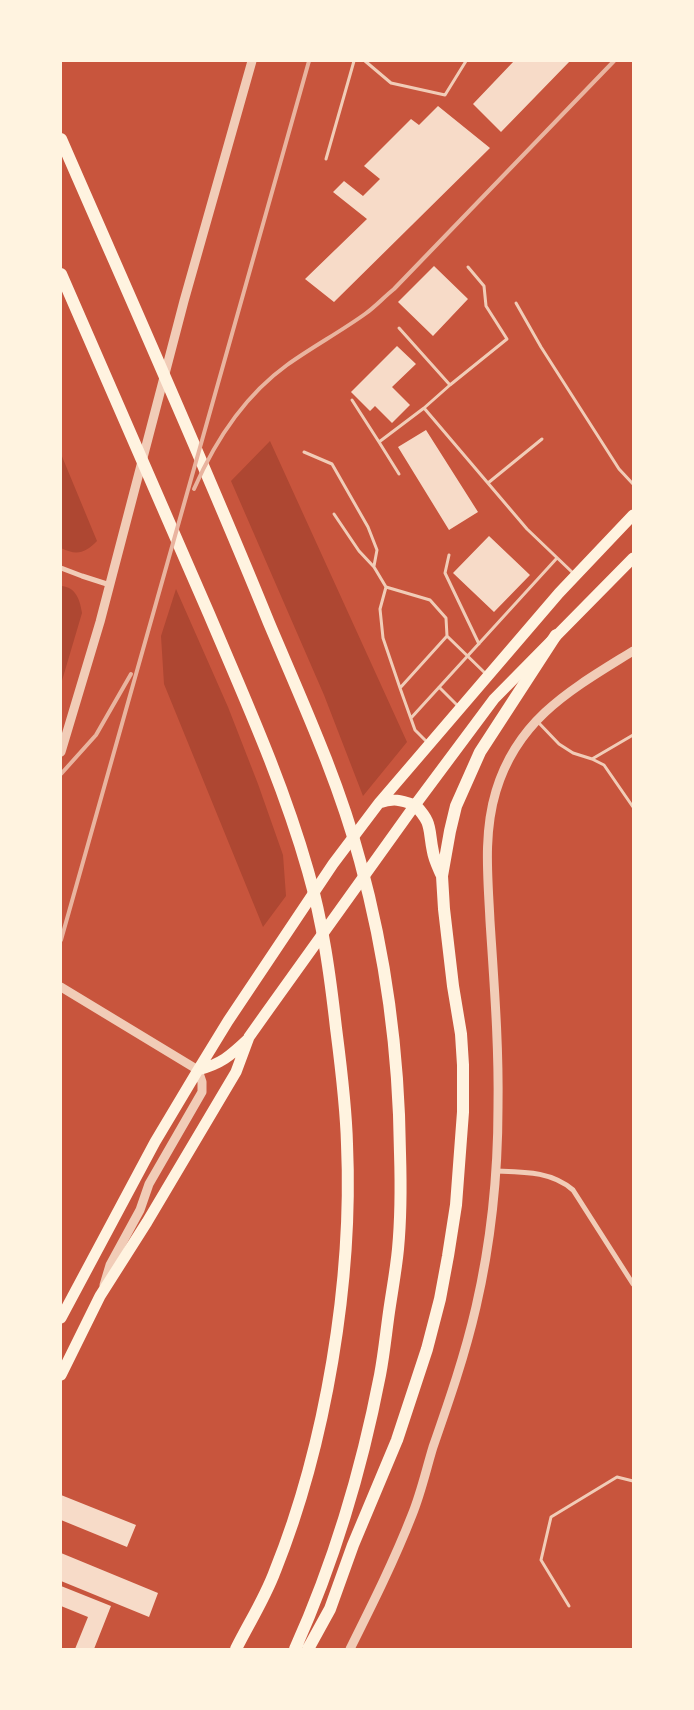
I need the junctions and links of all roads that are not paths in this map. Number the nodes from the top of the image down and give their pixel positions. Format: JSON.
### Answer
{"nodes":[{"id":1,"x":252,"y":61,"type":"edge"},
{"id":2,"x":354,"y":61,"type":"edge"},
{"id":3,"x":365,"y":61,"type":"edge"},
{"id":4,"x":466,"y":61,"type":"edge"},
{"id":5,"x":61,"y":139,"type":"edge"},
{"id":6,"x":326,"y":159,"type":"dead end"},
{"id":7,"x":468,"y":267,"type":"dead end"},
{"id":8,"x":61,"y":274,"type":"edge"},
{"id":9,"x":516,"y":303,"type":"dead end"},
{"id":10,"x":399,"y":328,"type":"dead end"},
{"id":11,"x":450,"y":384,"type":"junction"},
{"id":12,"x":352,"y":400,"type":"dead end"},
{"id":13,"x":424,"y":408,"type":"junction"},
{"id":14,"x":542,"y":439,"type":"dead end"},
{"id":15,"x":379,"y":442,"type":"junction"},
{"id":16,"x":304,"y":452,"type":"dead end"},
{"id":17,"x":399,"y":474,"type":"dead end"},
{"id":18,"x":488,"y":483,"type":"junction"},
{"id":19,"x":633,"y":484,"type":"edge"},
{"id":20,"x":334,"y":514,"type":"dead end"},
{"id":21,"x":633,"y":515,"type":"edge"},
{"id":22,"x":449,"y":555,"type":"dead end"},
{"id":23,"x":557,"y":558,"type":"junction"},
{"id":24,"x":633,"y":558,"type":"edge"},
{"id":25,"x":374,"y":567,"type":"junction"},
{"id":26,"x":61,"y":568,"type":"edge"},
{"id":27,"x":575,"y":576,"type":"junction"},
{"id":28,"x":110,"y":585,"type":"junction"},
{"id":29,"x":386,"y":587,"type":"junction"},
{"id":30,"x":556,"y":635,"type":"junction"},
{"id":31,"x":447,"y":636,"type":"junction"},
{"id":32,"x":480,"y":644,"type":"junction"},
{"id":33,"x":633,"y":651,"type":"edge"},
{"id":34,"x":468,"y":656,"type":"junction"},
{"id":35,"x":488,"y":676,"type":"junction"},
{"id":36,"x":439,"y":687,"type":"junction"},
{"id":37,"x":400,"y":688,"type":"junction"},
{"id":38,"x":461,"y":708,"type":"junction"},
{"id":39,"x":412,"y":718,"type":"junction"},
{"id":40,"x":536,"y":721,"type":"junction"},
{"id":41,"x":633,"y":735,"type":"edge"},
{"id":42,"x":430,"y":744,"type":"junction"},
{"id":43,"x":61,"y":752,"type":"edge"},
{"id":44,"x":592,"y":759,"type":"junction"},
{"id":45,"x":378,"y":803,"type":"junction"},
{"id":46,"x":415,"y":805,"type":"junction"},
{"id":47,"x":633,"y":807,"type":"edge"},
{"id":48,"x":442,"y":876,"type":"junction"},
{"id":49,"x":61,"y":987,"type":"edge"},
{"id":50,"x":250,"y":1037,"type":"junction"},
{"id":51,"x":198,"y":1070,"type":"junction"},
{"id":52,"x":495,"y":1170,"type":"junction"},
{"id":53,"x":633,"y":1270,"type":"edge"},
{"id":54,"x":626,"y":1273,"type":"junction"},
{"id":55,"x":633,"y":1284,"type":"edge"},
{"id":56,"x":100,"y":1296,"type":"junction"},
{"id":57,"x":61,"y":1318,"type":"edge"},
{"id":58,"x":61,"y":1375,"type":"edge"},
{"id":59,"x":633,"y":1481,"type":"edge"},
{"id":60,"x":569,"y":1606,"type":"dead end"},
{"id":61,"x":236,"y":1649,"type":"edge"},
{"id":62,"x":295,"y":1649,"type":"edge"},
{"id":63,"x":308,"y":1649,"type":"edge"},
{"id":64,"x":350,"y":1649,"type":"edge"}],
"edges":[{"from":1,"to":28,"type":"street"},
{"from":2,"to":6,"type":"lane"},
{"from":3,"to":4,"type":"lane"},
{"from":5,"to":62,"type":"highway"},
{"from":7,"to":11,"type":"lane"},
{"from":8,"to":61,"type":"highway"},
{"from":9,"to":19,"type":"lane"},
{"from":10,"to":11,"type":"lane"},
{"from":11,"to":13,"type":"lane"},
{"from":12,"to":15,"type":"lane"},
{"from":13,"to":15,"type":"lane"},
{"from":13,"to":18,"type":"lane"},
{"from":14,"to":18,"type":"lane"},
{"from":15,"to":17,"type":"lane"},
{"from":16,"to":25,"type":"lane"},
{"from":18,"to":23,"type":"lane"},
{"from":20,"to":25,"type":"lane"},
{"from":21,"to":27,"type":"main road"},
{"from":22,"to":32,"type":"lane"},
{"from":23,"to":27,"type":"lane"},
{"from":23,"to":32,"type":"lane"},
{"from":24,"to":30,"type":"main road"},
{"from":25,"to":29,"type":"lane"},
{"from":26,"to":28,"type":"street"},
{"from":27,"to":35,"type":"main road"},
{"from":28,"to":43,"type":"street"},
{"from":29,"to":31,"type":"lane"},
{"from":29,"to":37,"type":"lane"},
{"from":30,"to":46,"type":"main road"},
{"from":30,"to":48,"type":"highway"},
{"from":31,"to":34,"type":"lane"},
{"from":31,"to":37,"type":"lane"},
{"from":32,"to":34,"type":"lane"},
{"from":33,"to":40,"type":"street"},
{"from":34,"to":35,"type":"lane"},
{"from":34,"to":36,"type":"lane"},
{"from":35,"to":38,"type":"main road"},
{"from":36,"to":38,"type":"lane"},
{"from":36,"to":39,"type":"lane"},
{"from":37,"to":39,"type":"lane"},
{"from":38,"to":42,"type":"main road"},
{"from":39,"to":42,"type":"lane"},
{"from":40,"to":44,"type":"lane"},
{"from":40,"to":52,"type":"street"},
{"from":41,"to":44,"type":"lane"},
{"from":42,"to":45,"type":"main road"},
{"from":44,"to":47,"type":"lane"},
{"from":45,"to":46,"type":"main road"},
{"from":45,"to":51,"type":"main road"},
{"from":46,"to":48,"type":"highway"},
{"from":46,"to":50,"type":"main road"},
{"from":48,"to":63,"type":"highway"},
{"from":49,"to":51,"type":"street"},
{"from":50,"to":51,"type":"main road"},
{"from":50,"to":56,"type":"main road"},
{"from":51,"to":56,"type":"street"},
{"from":51,"to":57,"type":"main road"},
{"from":52,"to":54,"type":"street"},
{"from":52,"to":64,"type":"street"},
{"from":53,"to":54,"type":"street"},
{"from":54,"to":55,"type":"street"},
{"from":56,"to":58,"type":"main road"},
{"from":59,"to":60,"type":"lane"}]}
